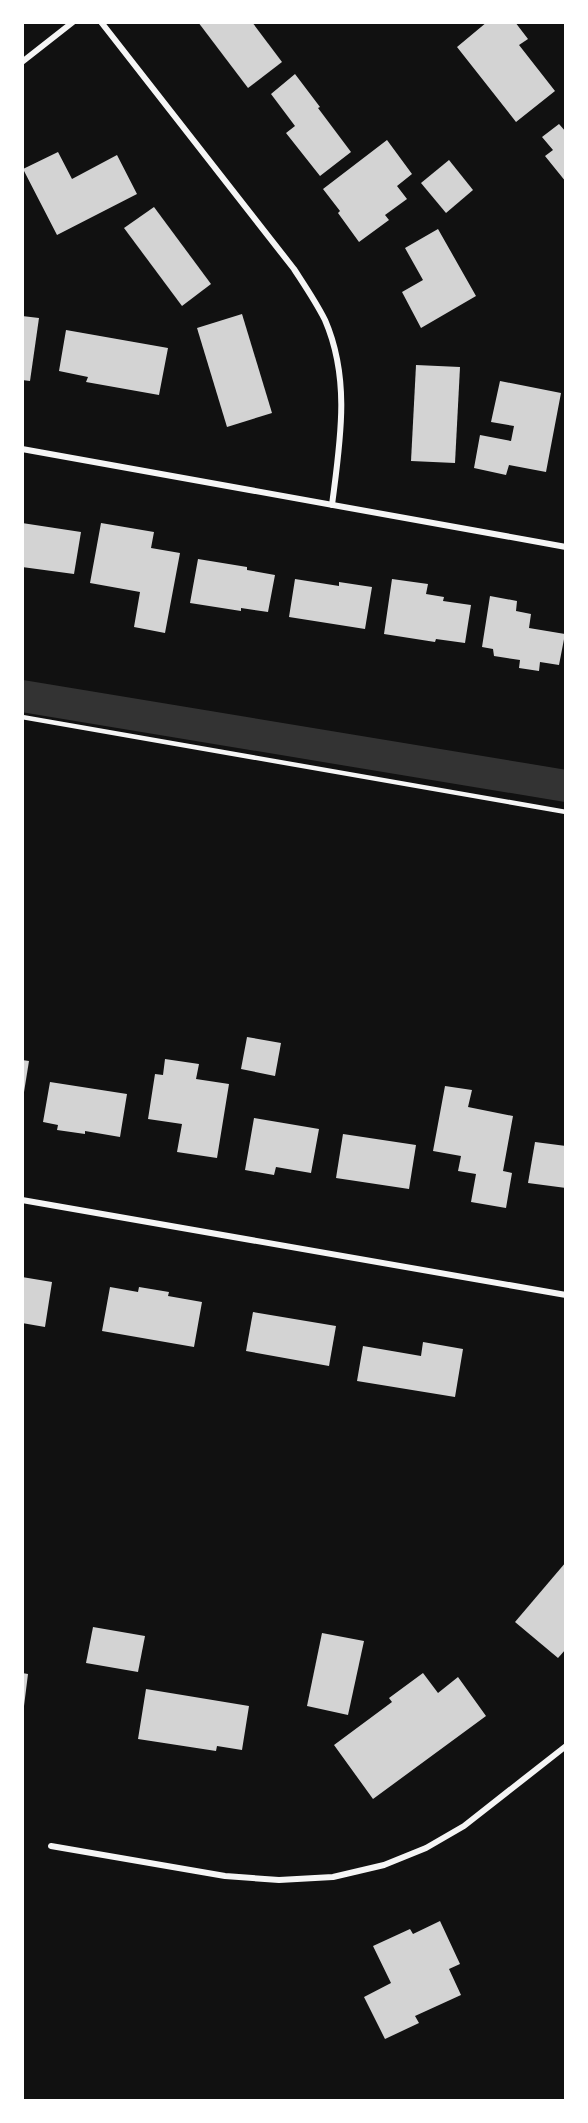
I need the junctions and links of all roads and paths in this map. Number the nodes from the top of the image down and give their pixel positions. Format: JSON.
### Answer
{"nodes":[{"id":1,"x":72,"y":22,"type":"edge"},
{"id":2,"x":101,"y":22,"type":"edge"},
{"id":3,"x":22,"y":62,"type":"edge"},
{"id":4,"x":22,"y":449,"type":"edge"},
{"id":5,"x":332,"y":505,"type":"junction"},
{"id":6,"x":566,"y":547,"type":"edge"},
{"id":7,"x":22,"y":717,"type":"edge"},
{"id":8,"x":566,"y":812,"type":"edge"},
{"id":9,"x":22,"y":1200,"type":"edge"},
{"id":10,"x":566,"y":1295,"type":"edge"},
{"id":11,"x":566,"y":1746,"type":"edge"},
{"id":12,"x":51,"y":1846,"type":"dead end"}],
"edges":[{"from":1,"to":3,"type":"street"},
{"from":2,"to":5,"type":"street"},
{"from":4,"to":5,"type":"street"},
{"from":5,"to":6,"type":"street"},
{"from":7,"to":8,"type":"lane"},
{"from":9,"to":10,"type":"street"},
{"from":11,"to":12,"type":"street"}]}
